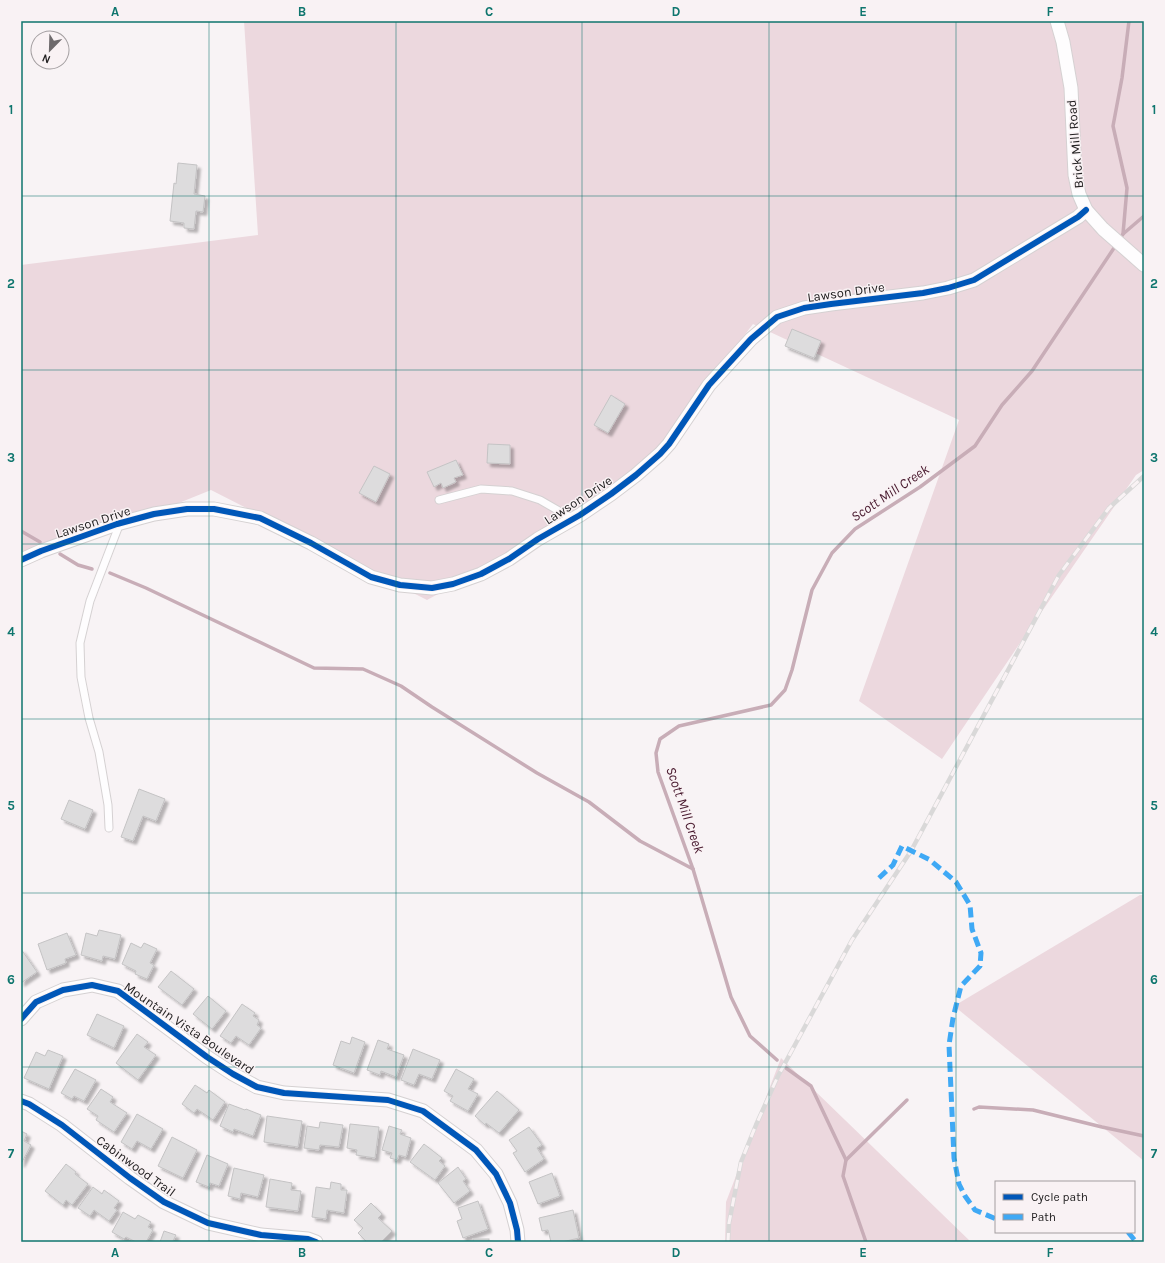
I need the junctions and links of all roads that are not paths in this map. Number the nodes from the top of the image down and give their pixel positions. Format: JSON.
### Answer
{"nodes":[{"id":1,"x":1057,"y":21,"type":"edge"},
{"id":2,"x":1086,"y":210,"type":"junction"},
{"id":3,"x":1144,"y":265,"type":"edge"},
{"id":4,"x":439,"y":500,"type":"dead end"},
{"id":5,"x":573,"y":519,"type":"junction"},
{"id":6,"x":120,"y":524,"type":"junction"},
{"id":7,"x":21,"y":560,"type":"edge"},
{"id":8,"x":109,"y":828,"type":"dead end"},
{"id":9,"x":21,"y":1019,"type":"edge"},
{"id":10,"x":21,"y":1100,"type":"edge"},
{"id":11,"x":316,"y":1242,"type":"edge"},
{"id":12,"x":518,"y":1242,"type":"edge"}],
"edges":[{"from":1,"to":2,"type":"street","name":"Brick Mill Road"},
{"from":2,"to":3,"type":"street","name":"Brick Mill Road"},
{"from":2,"to":5,"type":"street","name":"Lawson Drive"},
{"from":4,"to":5,"type":"lane"},
{"from":5,"to":6,"type":"street","name":"Lawson Drive"},
{"from":6,"to":7,"type":"street","name":"Lawson Drive"},
{"from":6,"to":8,"type":"lane"},
{"from":9,"to":12,"type":"street","name":"Mountain Vista Boulevard"},
{"from":10,"to":11,"type":"street","name":"Cabinwood Trail"}]}
